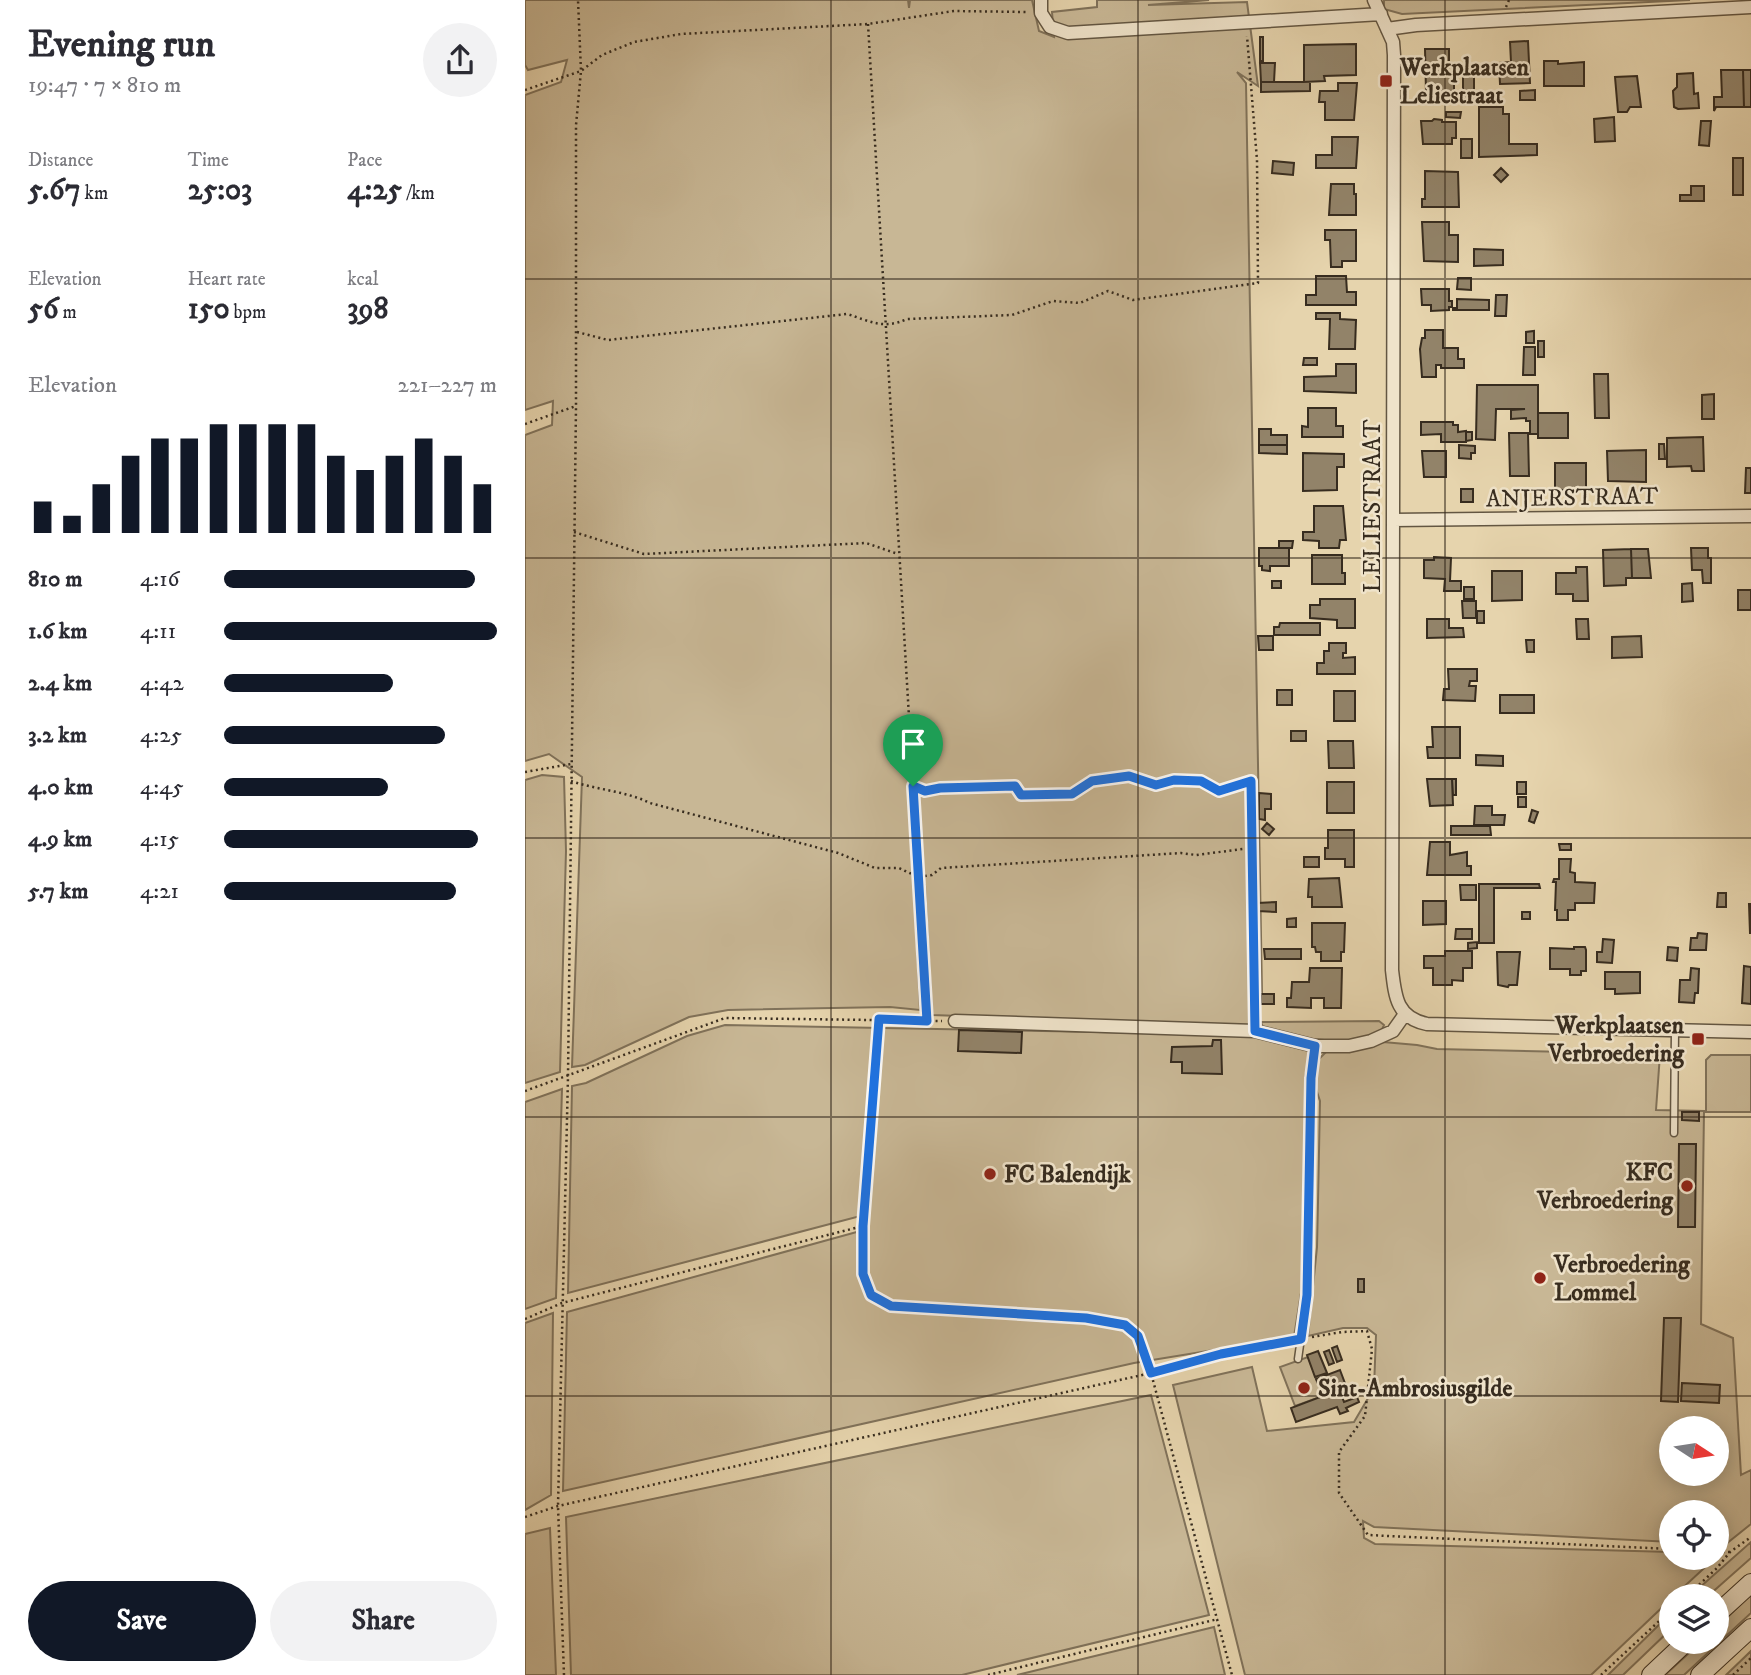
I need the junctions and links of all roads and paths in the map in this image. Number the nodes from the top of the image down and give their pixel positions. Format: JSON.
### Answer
{"nodes":[{"id":1,"x":578,"y":0,"type":"edge"},
{"id":2,"x":1374,"y":0,"type":"edge"},
{"id":3,"x":1041,"y":6,"type":"edge"},
{"id":4,"x":1751,"y":7,"type":"edge"},
{"id":5,"x":1381,"y":14,"type":"junction"},
{"id":6,"x":1246,"y":23,"type":"junction"},
{"id":7,"x":867,"y":24,"type":"junction"},
{"id":8,"x":1387,"y":29,"type":"junction"},
{"id":9,"x":581,"y":71,"type":"junction"},
{"id":10,"x":525,"y":90,"type":"edge"},
{"id":11,"x":885,"y":326,"type":"junction"},
{"id":12,"x":577,"y":332,"type":"junction"},
{"id":13,"x":576,"y":406,"type":"junction"},
{"id":14,"x":525,"y":424,"type":"edge"},
{"id":15,"x":1751,"y":516,"type":"edge"},
{"id":16,"x":1393,"y":520,"type":"junction"},
{"id":17,"x":574,"y":532,"type":"junction"},
{"id":18,"x":899,"y":554,"type":"junction"},
{"id":19,"x":571,"y":765,"type":"junction"},
{"id":20,"x":525,"y":772,"type":"edge"},
{"id":21,"x":571,"y":781,"type":"junction"},
{"id":22,"x":913,"y":786,"type":"junction"},
{"id":23,"x":1251,"y":848,"type":"junction"},
{"id":24,"x":918,"y":877,"type":"junction"},
{"id":25,"x":1405,"y":1014,"type":"junction"},
{"id":26,"x":879,"y":1019,"type":"junction"},
{"id":27,"x":927,"y":1021,"type":"junction"},
{"id":28,"x":955,"y":1021,"type":"joint"},
{"id":29,"x":1675,"y":1030,"type":"junction"},
{"id":30,"x":1255,"y":1031,"type":"junction"},
{"id":31,"x":1751,"y":1032,"type":"edge"},
{"id":32,"x":1315,"y":1046,"type":"junction"},
{"id":33,"x":568,"y":1076,"type":"junction"},
{"id":34,"x":525,"y":1091,"type":"edge"},
{"id":35,"x":1674,"y":1133,"type":"dead end"},
{"id":36,"x":863,"y":1226,"type":"junction"},
{"id":37,"x":562,"y":1303,"type":"junction"},
{"id":38,"x":525,"y":1319,"type":"edge"},
{"id":39,"x":1301,"y":1339,"type":"junction"},
{"id":40,"x":1298,"y":1359,"type":"dead end"},
{"id":41,"x":1151,"y":1373,"type":"junction"},
{"id":42,"x":558,"y":1506,"type":"junction"},
{"id":43,"x":525,"y":1517,"type":"edge"},
{"id":44,"x":1751,"y":1537,"type":"edge"},
{"id":45,"x":1659,"y":1548,"type":"edge"},
{"id":46,"x":1730,"y":1552,"type":"joint"},
{"id":47,"x":1751,"y":1583,"type":"edge"},
{"id":48,"x":1699,"y":1584,"type":"edge"},
{"id":49,"x":1729,"y":1603,"type":"edge"},
{"id":50,"x":1218,"y":1619,"type":"junction"},
{"id":51,"x":1659,"y":1621,"type":"edge"},
{"id":52,"x":1751,"y":1628,"type":"edge"},
{"id":53,"x":1673,"y":1654,"type":"edge"},
{"id":54,"x":1751,"y":1658,"type":"edge"},
{"id":55,"x":564,"y":1675,"type":"edge"},
{"id":56,"x":988,"y":1675,"type":"edge"},
{"id":57,"x":1232,"y":1675,"type":"edge"},
{"id":58,"x":1601,"y":1675,"type":"edge"},
{"id":59,"x":1651,"y":1675,"type":"edge"},
{"id":60,"x":1700,"y":1675,"type":"edge"},
{"id":61,"x":1733,"y":1675,"type":"edge"}],
"edges":[{"from":1,"to":9,"type":"path"},
{"from":2,"to":5,"type":"street","name":"LELIESTRAAT"},
{"from":3,"to":6,"type":"street"},
{"from":3,"to":7,"type":"path"},
{"from":4,"to":8,"type":"street"},
{"from":5,"to":6,"type":"street"},
{"from":5,"to":8,"type":"street","name":"LELIESTRAAT"},
{"from":6,"to":11,"type":"path"},
{"from":7,"to":9,"type":"path"},
{"from":7,"to":11,"type":"path"},
{"from":8,"to":16,"type":"street","name":"LELIESTRAAT"},
{"from":9,"to":10,"type":"path"},
{"from":9,"to":12,"type":"path"},
{"from":11,"to":12,"type":"path"},
{"from":11,"to":18,"type":"path"},
{"from":12,"to":13,"type":"path"},
{"from":13,"to":14,"type":"path"},
{"from":13,"to":17,"type":"path"},
{"from":15,"to":16,"type":"street","name":"ANJERSTRAAT"},
{"from":16,"to":25,"type":"street","name":"LELIESTRAAT"},
{"from":17,"to":18,"type":"path"},
{"from":17,"to":19,"type":"path"},
{"from":18,"to":22,"type":"path"},
{"from":19,"to":20,"type":"path"},
{"from":19,"to":21,"type":"path"},
{"from":21,"to":24,"type":"path"},
{"from":21,"to":33,"type":"path"},
{"from":22,"to":23,"type":"path"},
{"from":22,"to":24,"type":"path"},
{"from":23,"to":24,"type":"path"},
{"from":23,"to":30,"type":"path"},
{"from":24,"to":27,"type":"path"},
{"from":25,"to":29,"type":"street"},
{"from":25,"to":32,"type":"street"},
{"from":26,"to":27,"type":"path"},
{"from":26,"to":33,"type":"path"},
{"from":26,"to":36,"type":"path"},
{"from":27,"to":28,"type":"path"},
{"from":28,"to":30,"type":"street"},
{"from":29,"to":31,"type":"street"},
{"from":29,"to":35,"type":"lane"},
{"from":30,"to":32,"type":"street"},
{"from":32,"to":39,"type":"lane"},
{"from":33,"to":34,"type":"path"},
{"from":33,"to":37,"type":"path"},
{"from":36,"to":37,"type":"path"},
{"from":36,"to":41,"type":"path"},
{"from":37,"to":38,"type":"path"},
{"from":37,"to":42,"type":"path"},
{"from":39,"to":40,"type":"lane"},
{"from":39,"to":41,"type":"path"},
{"from":39,"to":45,"type":"path"},
{"from":41,"to":42,"type":"path"},
{"from":41,"to":50,"type":"path"},
{"from":42,"to":43,"type":"path"},
{"from":42,"to":55,"type":"path"},
{"from":44,"to":46,"type":"path"},
{"from":46,"to":48,"type":"path"},
{"from":47,"to":49,"type":"main road"},
{"from":50,"to":56,"type":"path"},
{"from":50,"to":57,"type":"path"},
{"from":51,"to":58,"type":"path"},
{"from":52,"to":60,"type":"main road"},
{"from":53,"to":59,"type":"main road"},
{"from":54,"to":61,"type":"path"}]}
